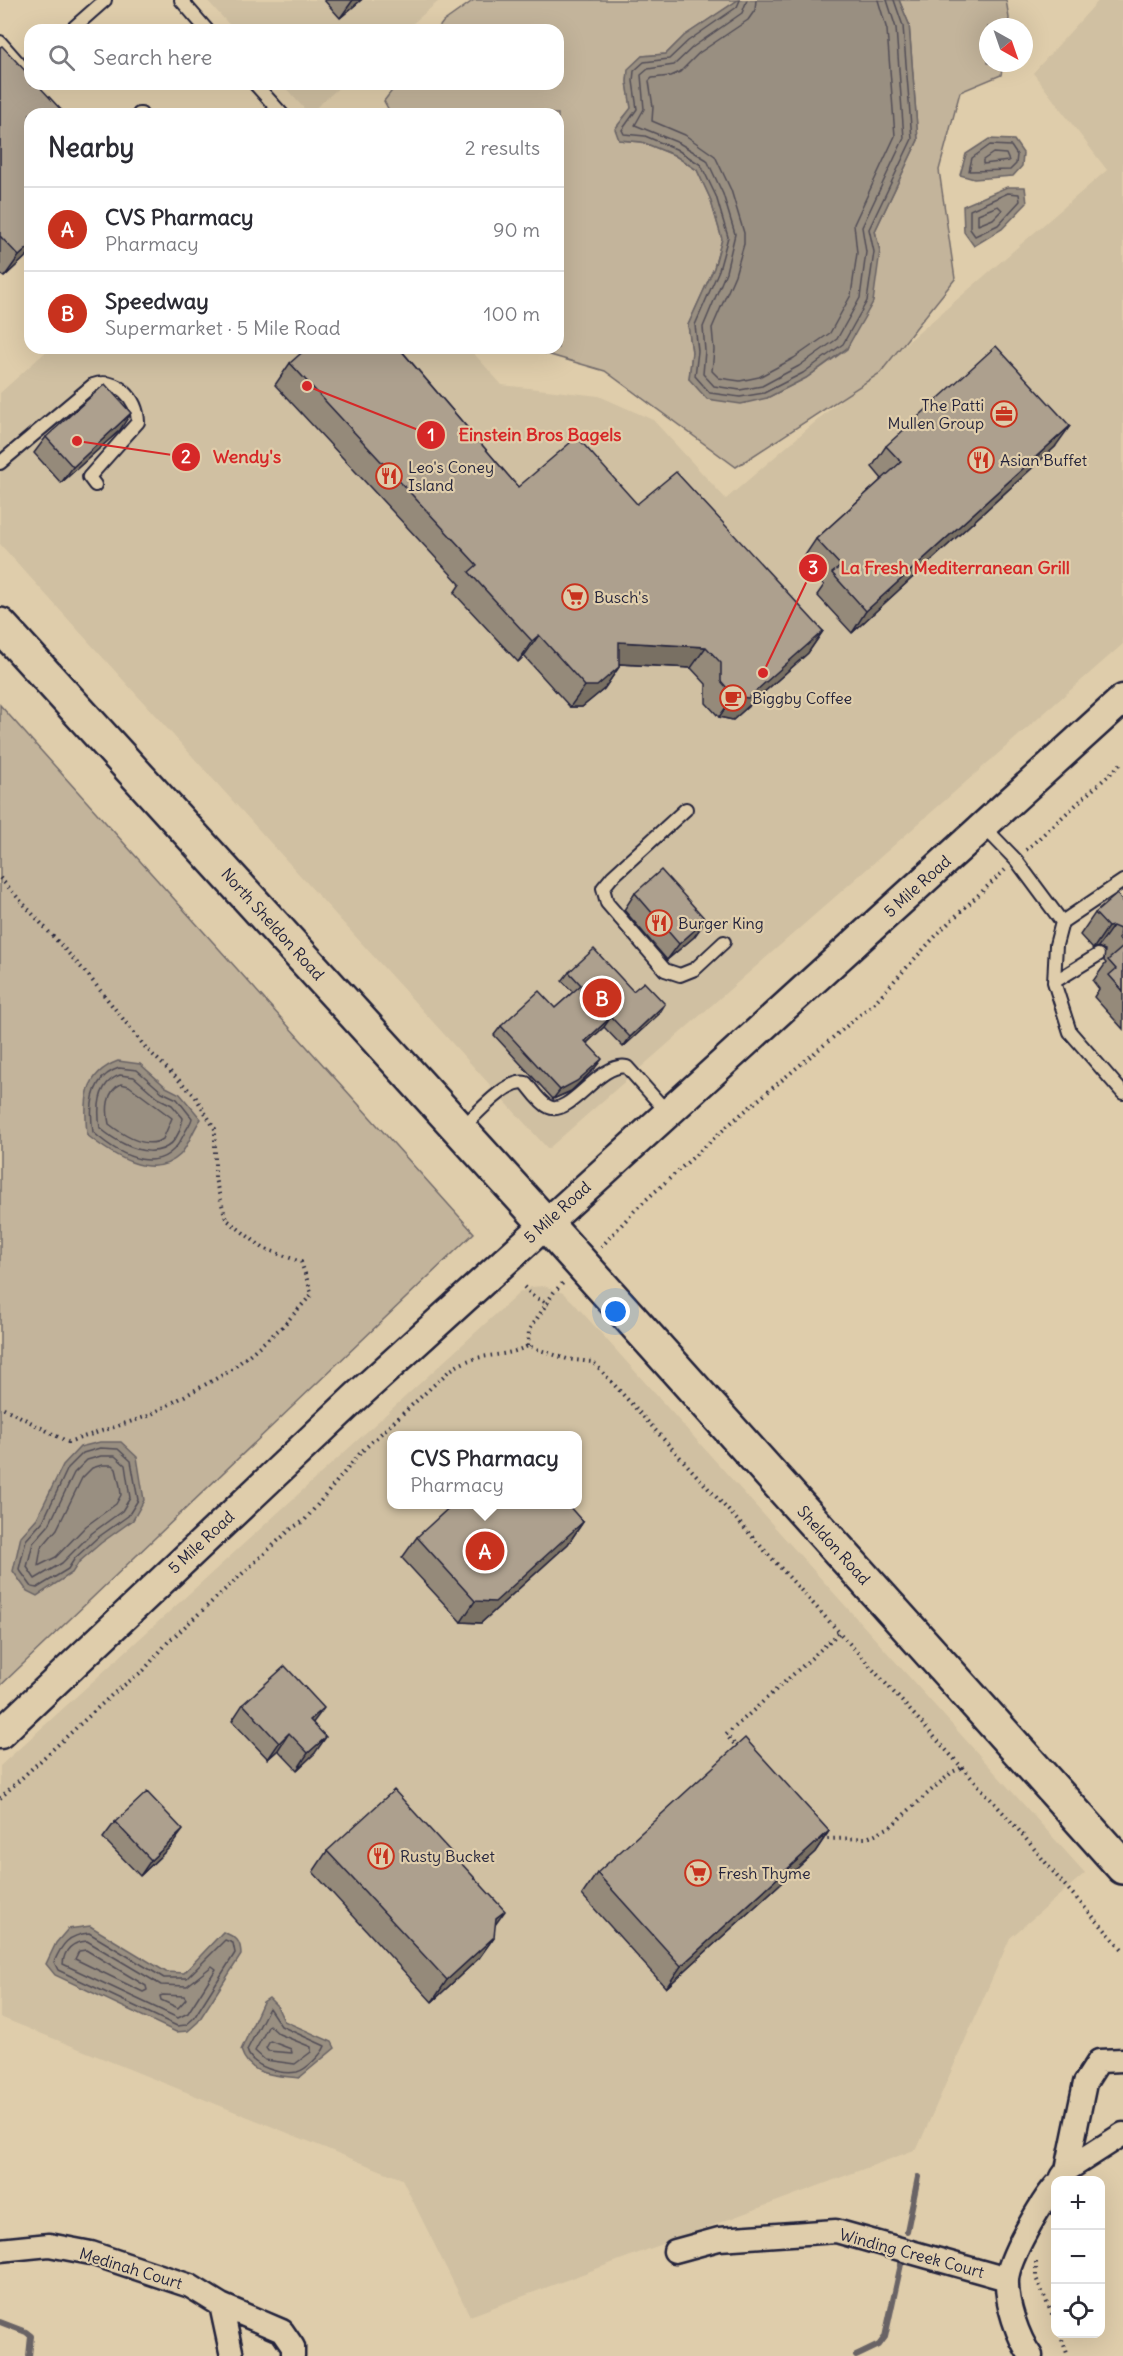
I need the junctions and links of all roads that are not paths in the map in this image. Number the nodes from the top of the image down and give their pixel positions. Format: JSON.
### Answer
{"nodes":[{"id":1,"x":105,"y":0,"type":"edge"},
{"id":2,"x":181,"y":0,"type":"edge"},
{"id":3,"x":78,"y":24,"type":"edge"},
{"id":4,"x":202,"y":24,"type":"edge"},
{"id":5,"x":0,"y":42,"type":"edge"},
{"id":6,"x":24,"y":67,"type":"edge"},
{"id":7,"x":260,"y":90,"type":"edge"},
{"id":8,"x":277,"y":108,"type":"edge"},
{"id":9,"x":0,"y":463,"type":"edge"},
{"id":10,"x":95,"y":485,"type":"dead end"},
{"id":11,"x":0,"y":625,"type":"edge"},
{"id":12,"x":1123,"y":699,"type":"edge"},
{"id":13,"x":686,"y":809,"type":"dead end"},
{"id":14,"x":983,"y":826,"type":"junction"},
{"id":15,"x":1123,"y":881,"type":"edge"},
{"id":16,"x":1062,"y":922,"type":"junction"},
{"id":17,"x":724,"y":942,"type":"dead end"},
{"id":18,"x":1098,"y":955,"type":"dead end"},
{"id":19,"x":1054,"y":981,"type":"junction"},
{"id":20,"x":1123,"y":1093,"type":"edge"},
{"id":21,"x":667,"y":1112,"type":"junction"},
{"id":22,"x":460,"y":1130,"type":"junction"},
{"id":23,"x":545,"y":1223,"type":"junction"},
{"id":24,"x":0,"y":1734,"type":"edge"},
{"id":25,"x":1123,"y":1867,"type":"edge"},
{"id":26,"x":1123,"y":2060,"type":"edge"},
{"id":27,"x":1123,"y":2134,"type":"edge"},
{"id":28,"x":1061,"y":2176,"type":"edge"},
{"id":29,"x":1063,"y":2176,"type":"edge"},
{"id":30,"x":1051,"y":2190,"type":"edge"},
{"id":31,"x":0,"y":2250,"type":"edge"},
{"id":32,"x":675,"y":2251,"type":"dead end"},
{"id":33,"x":1007,"y":2279,"type":"junction"},
{"id":34,"x":221,"y":2305,"type":"junction"},
{"id":35,"x":232,"y":2356,"type":"edge"},
{"id":36,"x":293,"y":2356,"type":"edge"},
{"id":37,"x":1031,"y":2356,"type":"edge"}],
"edges":[{"from":1,"to":3,"type":"lane"},
{"from":2,"to":4,"type":"lane"},
{"from":5,"to":6,"type":"lane"},
{"from":7,"to":8,"type":"lane"},
{"from":9,"to":10,"type":"lane"},
{"from":11,"to":22,"type":"main road","name":"North Sheldon Road"},
{"from":12,"to":14,"type":"street","name":"5 Mile Road"},
{"from":13,"to":17,"type":"lane"},
{"from":14,"to":16,"type":"lane"},
{"from":14,"to":21,"type":"street","name":"5 Mile Road"},
{"from":15,"to":16,"type":"lane"},
{"from":16,"to":19,"type":"lane"},
{"from":18,"to":19,"type":"lane"},
{"from":19,"to":20,"type":"lane"},
{"from":21,"to":22,"type":"lane"},
{"from":21,"to":23,"type":"street","name":"5 Mile Road"},
{"from":22,"to":23,"type":"main road","name":"North Sheldon Road"},
{"from":23,"to":24,"type":"street","name":"5 Mile Road"},
{"from":23,"to":25,"type":"main road","name":"Sheldon Road"},
{"from":26,"to":28,"type":"street","name":"Winding Creek Court"},
{"from":27,"to":29,"type":"street","name":"Winding Creek Court"},
{"from":30,"to":33,"type":"street","name":"Winding Creek Court"},
{"from":31,"to":34,"type":"street","name":"Medinah Court"},
{"from":32,"to":33,"type":"street","name":"Winding Creek Court"},
{"from":33,"to":37,"type":"street","name":"Winding Creek Court"},
{"from":34,"to":35,"type":"street"},
{"from":34,"to":36,"type":"street","name":"Medinah Court"}]}
